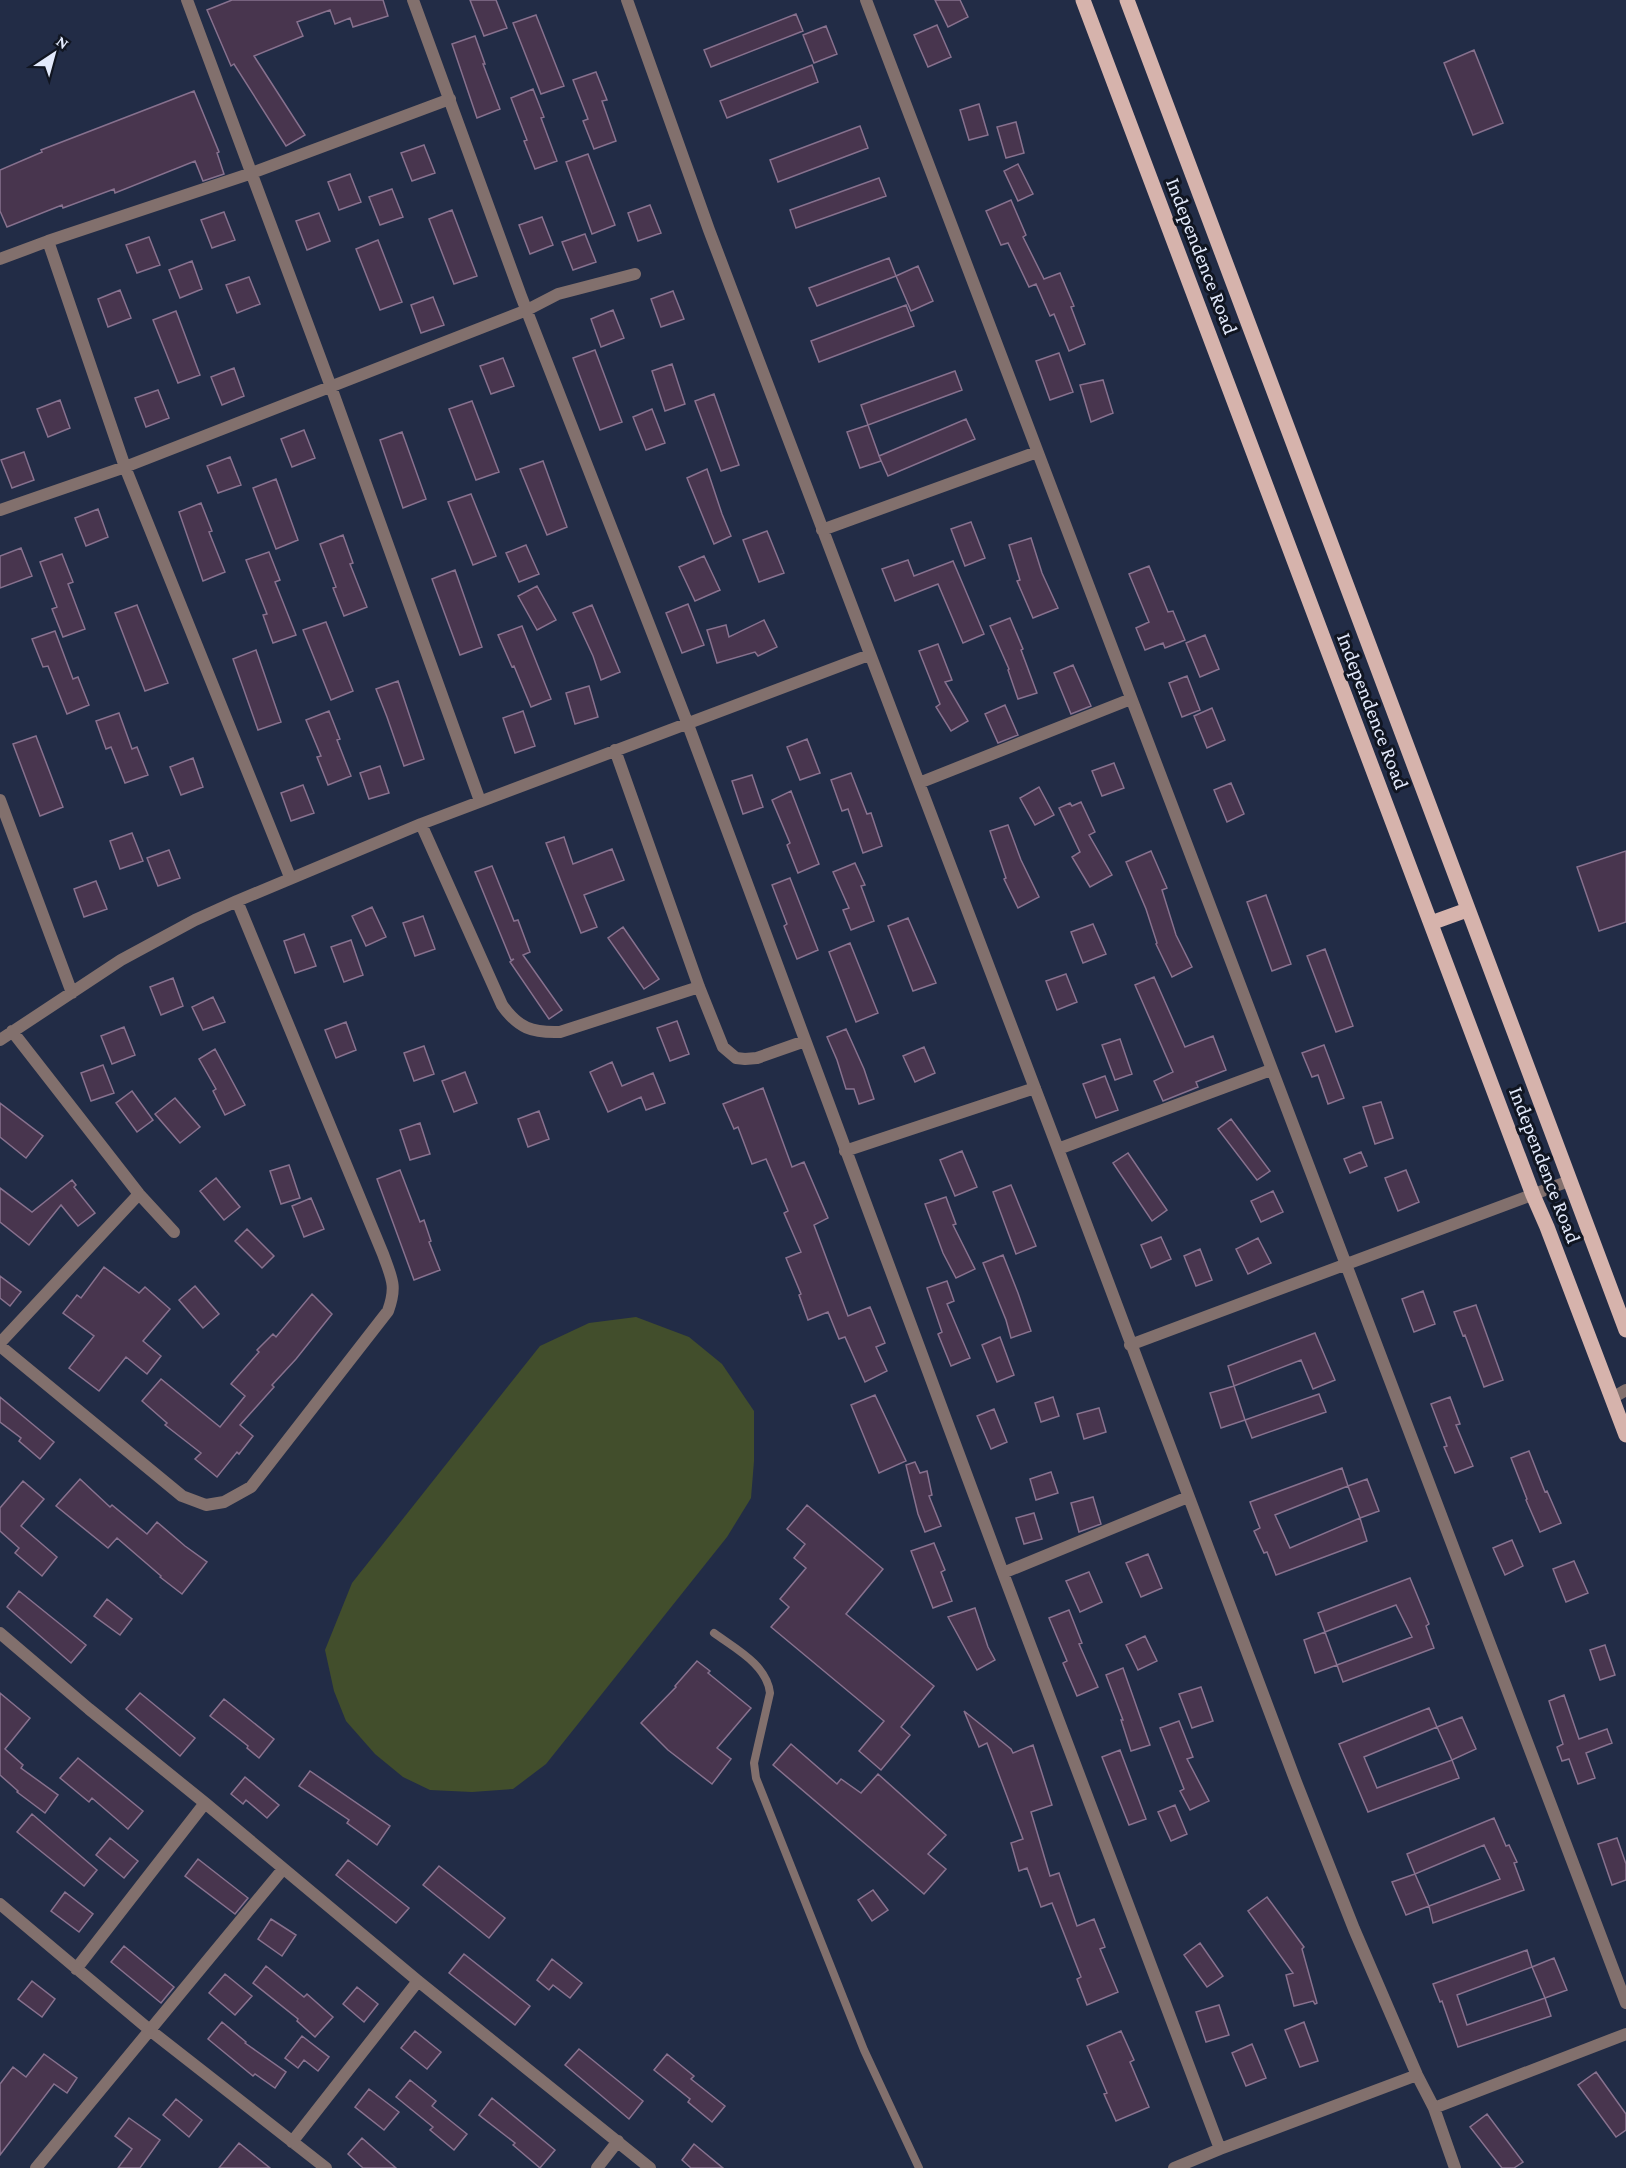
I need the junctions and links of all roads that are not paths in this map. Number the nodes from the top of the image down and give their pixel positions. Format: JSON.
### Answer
{"nodes":[{"id":1,"x":188,"y":0,"type":"edge"},
{"id":2,"x":413,"y":0,"type":"edge"},
{"id":3,"x":627,"y":0,"type":"edge"},
{"id":4,"x":866,"y":0,"type":"edge"},
{"id":5,"x":1083,"y":0,"type":"edge"},
{"id":6,"x":1127,"y":0,"type":"edge"},
{"id":7,"x":450,"y":99,"type":"junction"},
{"id":8,"x":252,"y":173,"type":"junction"},
{"id":9,"x":48,"y":241,"type":"junction"},
{"id":10,"x":0,"y":259,"type":"edge"},
{"id":11,"x":635,"y":274,"type":"dead end"},
{"id":12,"x":527,"y":310,"type":"junction"},
{"id":13,"x":332,"y":387,"type":"junction"},
{"id":14,"x":1037,"y":452,"type":"junction"},
{"id":15,"x":125,"y":467,"type":"junction"},
{"id":16,"x":0,"y":510,"type":"edge"},
{"id":17,"x":822,"y":530,"type":"junction"},
{"id":18,"x":869,"y":655,"type":"junction"},
{"id":19,"x":1131,"y":699,"type":"junction"},
{"id":20,"x":687,"y":722,"type":"junction"},
{"id":21,"x":615,"y":750,"type":"junction"},
{"id":22,"x":919,"y":783,"type":"junction"},
{"id":23,"x":0,"y":800,"type":"edge"},
{"id":24,"x":480,"y":801,"type":"junction"},
{"id":25,"x":421,"y":824,"type":"junction"},
{"id":26,"x":291,"y":877,"type":"junction"},
{"id":27,"x":237,"y":901,"type":"junction"},
{"id":28,"x":1467,"y":910,"type":"junction"},
{"id":29,"x":1431,"y":923,"type":"junction"},
{"id":30,"x":699,"y":987,"type":"junction"},
{"id":31,"x":72,"y":993,"type":"junction"},
{"id":32,"x":12,"y":1031,"type":"junction"},
{"id":33,"x":0,"y":1040,"type":"edge"},
{"id":34,"x":805,"y":1041,"type":"junction"},
{"id":35,"x":1271,"y":1070,"type":"junction"},
{"id":36,"x":1035,"y":1088,"type":"junction"},
{"id":37,"x":1058,"y":1149,"type":"junction"},
{"id":38,"x":845,"y":1151,"type":"junction"},
{"id":39,"x":1569,"y":1182,"type":"junction"},
{"id":40,"x":139,"y":1194,"type":"junction"},
{"id":41,"x":1533,"y":1195,"type":"junction"},
{"id":42,"x":174,"y":1232,"type":"dead end"},
{"id":43,"x":1348,"y":1263,"type":"junction"},
{"id":44,"x":1626,"y":1330,"type":"edge"},
{"id":45,"x":0,"y":1344,"type":"edge"},
{"id":46,"x":1130,"y":1345,"type":"junction"},
{"id":47,"x":1626,"y":1390,"type":"edge"},
{"id":48,"x":1612,"y":1398,"type":"junction"},
{"id":49,"x":1626,"y":1435,"type":"edge"},
{"id":50,"x":1188,"y":1497,"type":"junction"},
{"id":51,"x":1003,"y":1573,"type":"junction"},
{"id":52,"x":714,"y":1633,"type":"dead end"},
{"id":53,"x":1,"y":1637,"type":"edge"},
{"id":54,"x":205,"y":1803,"type":"junction"},
{"id":55,"x":283,"y":1869,"type":"junction"},
{"id":56,"x":0,"y":1904,"type":"edge"},
{"id":57,"x":76,"y":1969,"type":"junction"},
{"id":58,"x":418,"y":1981,"type":"junction"},
{"id":59,"x":1626,"y":2002,"type":"edge"},
{"id":60,"x":151,"y":2031,"type":"junction"},
{"id":61,"x":1626,"y":2034,"type":"edge"},
{"id":62,"x":1417,"y":2075,"type":"junction"},
{"id":63,"x":1434,"y":2109,"type":"junction"},
{"id":64,"x":618,"y":2141,"type":"junction"},
{"id":65,"x":292,"y":2142,"type":"junction"},
{"id":66,"x":1220,"y":2149,"type":"junction"},
{"id":67,"x":312,"y":2164,"type":"edge"},
{"id":68,"x":36,"y":2168,"type":"edge"},
{"id":69,"x":326,"y":2168,"type":"edge"},
{"id":70,"x":597,"y":2168,"type":"edge"},
{"id":71,"x":650,"y":2168,"type":"edge"},
{"id":72,"x":919,"y":2168,"type":"edge"},
{"id":73,"x":1174,"y":2168,"type":"edge"},
{"id":74,"x":1455,"y":2168,"type":"edge"}],
"edges":[{"from":1,"to":8,"type":"street"},
{"from":2,"to":7,"type":"street"},
{"from":3,"to":17,"type":"street"},
{"from":4,"to":14,"type":"street"},
{"from":5,"to":29,"type":"main road","name":"Independence Road"},
{"from":6,"to":28,"type":"main road","name":"Independence Road"},
{"from":7,"to":8,"type":"street"},
{"from":7,"to":12,"type":"street"},
{"from":8,"to":9,"type":"street"},
{"from":8,"to":13,"type":"street"},
{"from":9,"to":10,"type":"street"},
{"from":9,"to":15,"type":"street"},
{"from":11,"to":12,"type":"street"},
{"from":12,"to":13,"type":"street"},
{"from":12,"to":20,"type":"street"},
{"from":13,"to":15,"type":"street"},
{"from":13,"to":24,"type":"street"},
{"from":14,"to":17,"type":"street"},
{"from":14,"to":19,"type":"street"},
{"from":15,"to":16,"type":"street"},
{"from":15,"to":26,"type":"street"},
{"from":17,"to":18,"type":"street"},
{"from":18,"to":20,"type":"street"},
{"from":18,"to":22,"type":"street"},
{"from":19,"to":22,"type":"street"},
{"from":19,"to":35,"type":"street"},
{"from":20,"to":21,"type":"street"},
{"from":20,"to":34,"type":"street"},
{"from":21,"to":24,"type":"street"},
{"from":21,"to":30,"type":"street"},
{"from":22,"to":36,"type":"street"},
{"from":23,"to":31,"type":"street"},
{"from":24,"to":25,"type":"street"},
{"from":25,"to":26,"type":"street"},
{"from":25,"to":30,"type":"street"},
{"from":26,"to":27,"type":"street"},
{"from":27,"to":31,"type":"street"},
{"from":27,"to":45,"type":"street"},
{"from":28,"to":29,"type":"main road"},
{"from":28,"to":39,"type":"main road","name":"Independence Road"},
{"from":29,"to":41,"type":"main road","name":"Independence Road"},
{"from":30,"to":34,"type":"street"},
{"from":31,"to":32,"type":"street"},
{"from":32,"to":33,"type":"street"},
{"from":32,"to":40,"type":"street"},
{"from":34,"to":38,"type":"street"},
{"from":35,"to":37,"type":"street"},
{"from":35,"to":43,"type":"street"},
{"from":36,"to":37,"type":"street"},
{"from":36,"to":38,"type":"street"},
{"from":37,"to":46,"type":"street"},
{"from":38,"to":51,"type":"street"},
{"from":39,"to":41,"type":"street"},
{"from":39,"to":44,"type":"main road","name":"Independence Road"},
{"from":40,"to":42,"type":"street"},
{"from":40,"to":45,"type":"street"},
{"from":41,"to":43,"type":"street"},
{"from":41,"to":48,"type":"main road","name":"Independence Road"},
{"from":43,"to":46,"type":"street"},
{"from":43,"to":59,"type":"street"},
{"from":46,"to":50,"type":"street"},
{"from":47,"to":48,"type":"street"},
{"from":48,"to":49,"type":"main road","name":"Independence Road"},
{"from":50,"to":51,"type":"street"},
{"from":50,"to":62,"type":"street"},
{"from":51,"to":66,"type":"street"},
{"from":52,"to":72,"type":"lane"},
{"from":53,"to":54,"type":"street"},
{"from":54,"to":55,"type":"street"},
{"from":54,"to":57,"type":"street"},
{"from":55,"to":58,"type":"street"},
{"from":55,"to":60,"type":"street"},
{"from":56,"to":57,"type":"street"},
{"from":57,"to":60,"type":"street"},
{"from":58,"to":64,"type":"street"},
{"from":58,"to":65,"type":"street"},
{"from":60,"to":65,"type":"street"},
{"from":60,"to":68,"type":"street"},
{"from":61,"to":63,"type":"street"},
{"from":62,"to":63,"type":"street"},
{"from":62,"to":66,"type":"street"},
{"from":63,"to":74,"type":"street"},
{"from":64,"to":70,"type":"street"},
{"from":64,"to":71,"type":"street"},
{"from":65,"to":67,"type":"street"},
{"from":66,"to":73,"type":"street"},
{"from":67,"to":69,"type":"street"}]}
